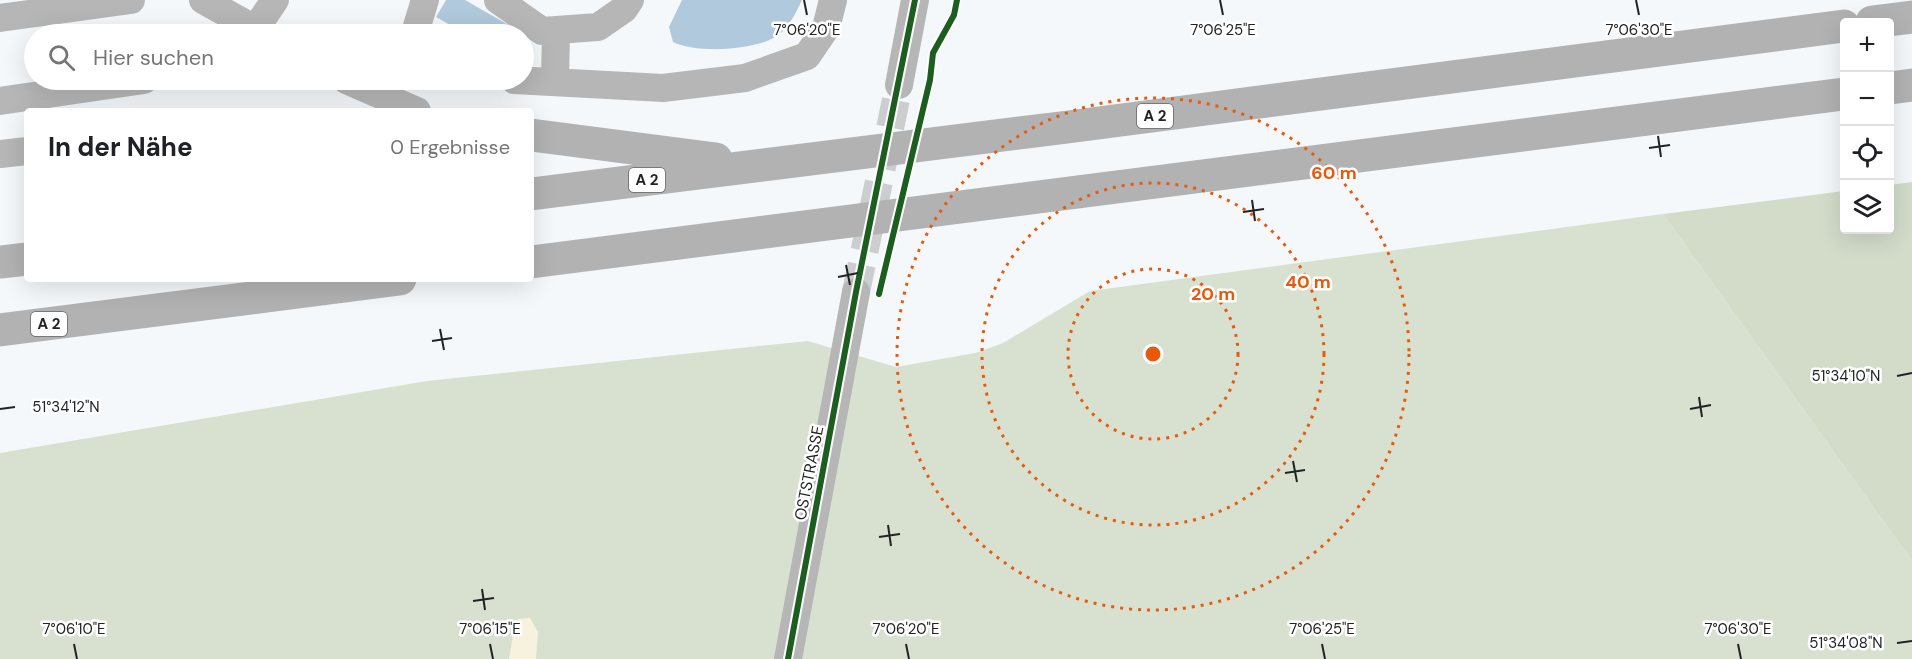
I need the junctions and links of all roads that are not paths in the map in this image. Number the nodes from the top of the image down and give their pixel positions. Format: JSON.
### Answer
{"nodes":[{"id":1,"x":131,"y":0,"type":"edge"},
{"id":2,"x":203,"y":0,"type":"edge"},
{"id":3,"x":275,"y":0,"type":"edge"},
{"id":4,"x":425,"y":0,"type":"edge"},
{"id":5,"x":498,"y":0,"type":"edge"},
{"id":6,"x":630,"y":0,"type":"edge"},
{"id":7,"x":833,"y":0,"type":"edge"},
{"id":8,"x":915,"y":0,"type":"edge"},
{"id":9,"x":1912,"y":17,"type":"edge"},
{"id":10,"x":0,"y":18,"type":"edge"},
{"id":11,"x":1894,"y":19,"type":"edge"},
{"id":12,"x":246,"y":24,"type":"edge"},
{"id":13,"x":264,"y":24,"type":"edge"},
{"id":14,"x":418,"y":24,"type":"edge"},
{"id":15,"x":532,"y":24,"type":"edge"},
{"id":16,"x":534,"y":25,"type":"edge"},
{"id":17,"x":1840,"y":27,"type":"edge"},
{"id":18,"x":556,"y":30,"type":"junction"},
{"id":19,"x":534,"y":81,"type":"edge"},
{"id":20,"x":555,"y":82,"type":"junction"},
{"id":21,"x":898,"y":85,"type":"tunnel mouth"},
{"id":22,"x":1912,"y":85,"type":"edge"},
{"id":23,"x":1894,"y":87,"type":"edge"},
{"id":24,"x":72,"y":90,"type":"edge"},
{"id":25,"x":369,"y":90,"type":"edge"},
{"id":26,"x":1840,"y":94,"type":"edge"},
{"id":27,"x":0,"y":100,"type":"edge"},
{"id":28,"x":410,"y":108,"type":"edge"},
{"id":29,"x":534,"y":135,"type":"edge"},
{"id":30,"x":24,"y":150,"type":"edge"},
{"id":31,"x":0,"y":154,"type":"edge"},
{"id":32,"x":762,"y":165,"type":"junction"},
{"id":33,"x":534,"y":194,"type":"edge"},
{"id":34,"x":24,"y":259,"type":"edge"},
{"id":35,"x":0,"y":262,"type":"edge"},
{"id":36,"x":534,"y":262,"type":"edge"},
{"id":37,"x":377,"y":282,"type":"edge"},
{"id":38,"x":856,"y":292,"type":"tunnel mouth"},
{"id":39,"x":98,"y":318,"type":"junction"},
{"id":40,"x":0,"y":330,"type":"edge"},
{"id":41,"x":0,"y":349,"type":"edge"},
{"id":42,"x":788,"y":659,"type":"edge"}],
"edges":[{"from":1,"to":10,"type":"street"},
{"from":2,"to":12,"type":"street"},
{"from":3,"to":13,"type":"street"},
{"from":4,"to":14,"type":"street"},
{"from":5,"to":15,"type":"street"},
{"from":6,"to":18,"type":"street"},
{"from":7,"to":20,"type":"street"},
{"from":8,"to":21,"type":"street"},
{"from":9,"to":11,"type":"highway"},
{"from":16,"to":18,"type":"street"},
{"from":17,"to":32,"type":"highway","number":"A 2"},
{"from":18,"to":20,"type":"street"},
{"from":19,"to":20,"type":"street"},
{"from":22,"to":23,"type":"highway"},
{"from":24,"to":27,"type":"street"},
{"from":25,"to":28,"type":"street"},
{"from":26,"to":36,"type":"highway"},
{"from":29,"to":32,"type":"highway"},
{"from":30,"to":31,"type":"street"},
{"from":32,"to":33,"type":"highway","number":"A 2"},
{"from":34,"to":35,"type":"highway"},
{"from":37,"to":39,"type":"highway","number":"A 2"},
{"from":38,"to":42,"type":"street","name":"OSTSTRASSE"},
{"from":39,"to":40,"type":"highway","number":"A 2"},
{"from":39,"to":41,"type":"highway"}]}
